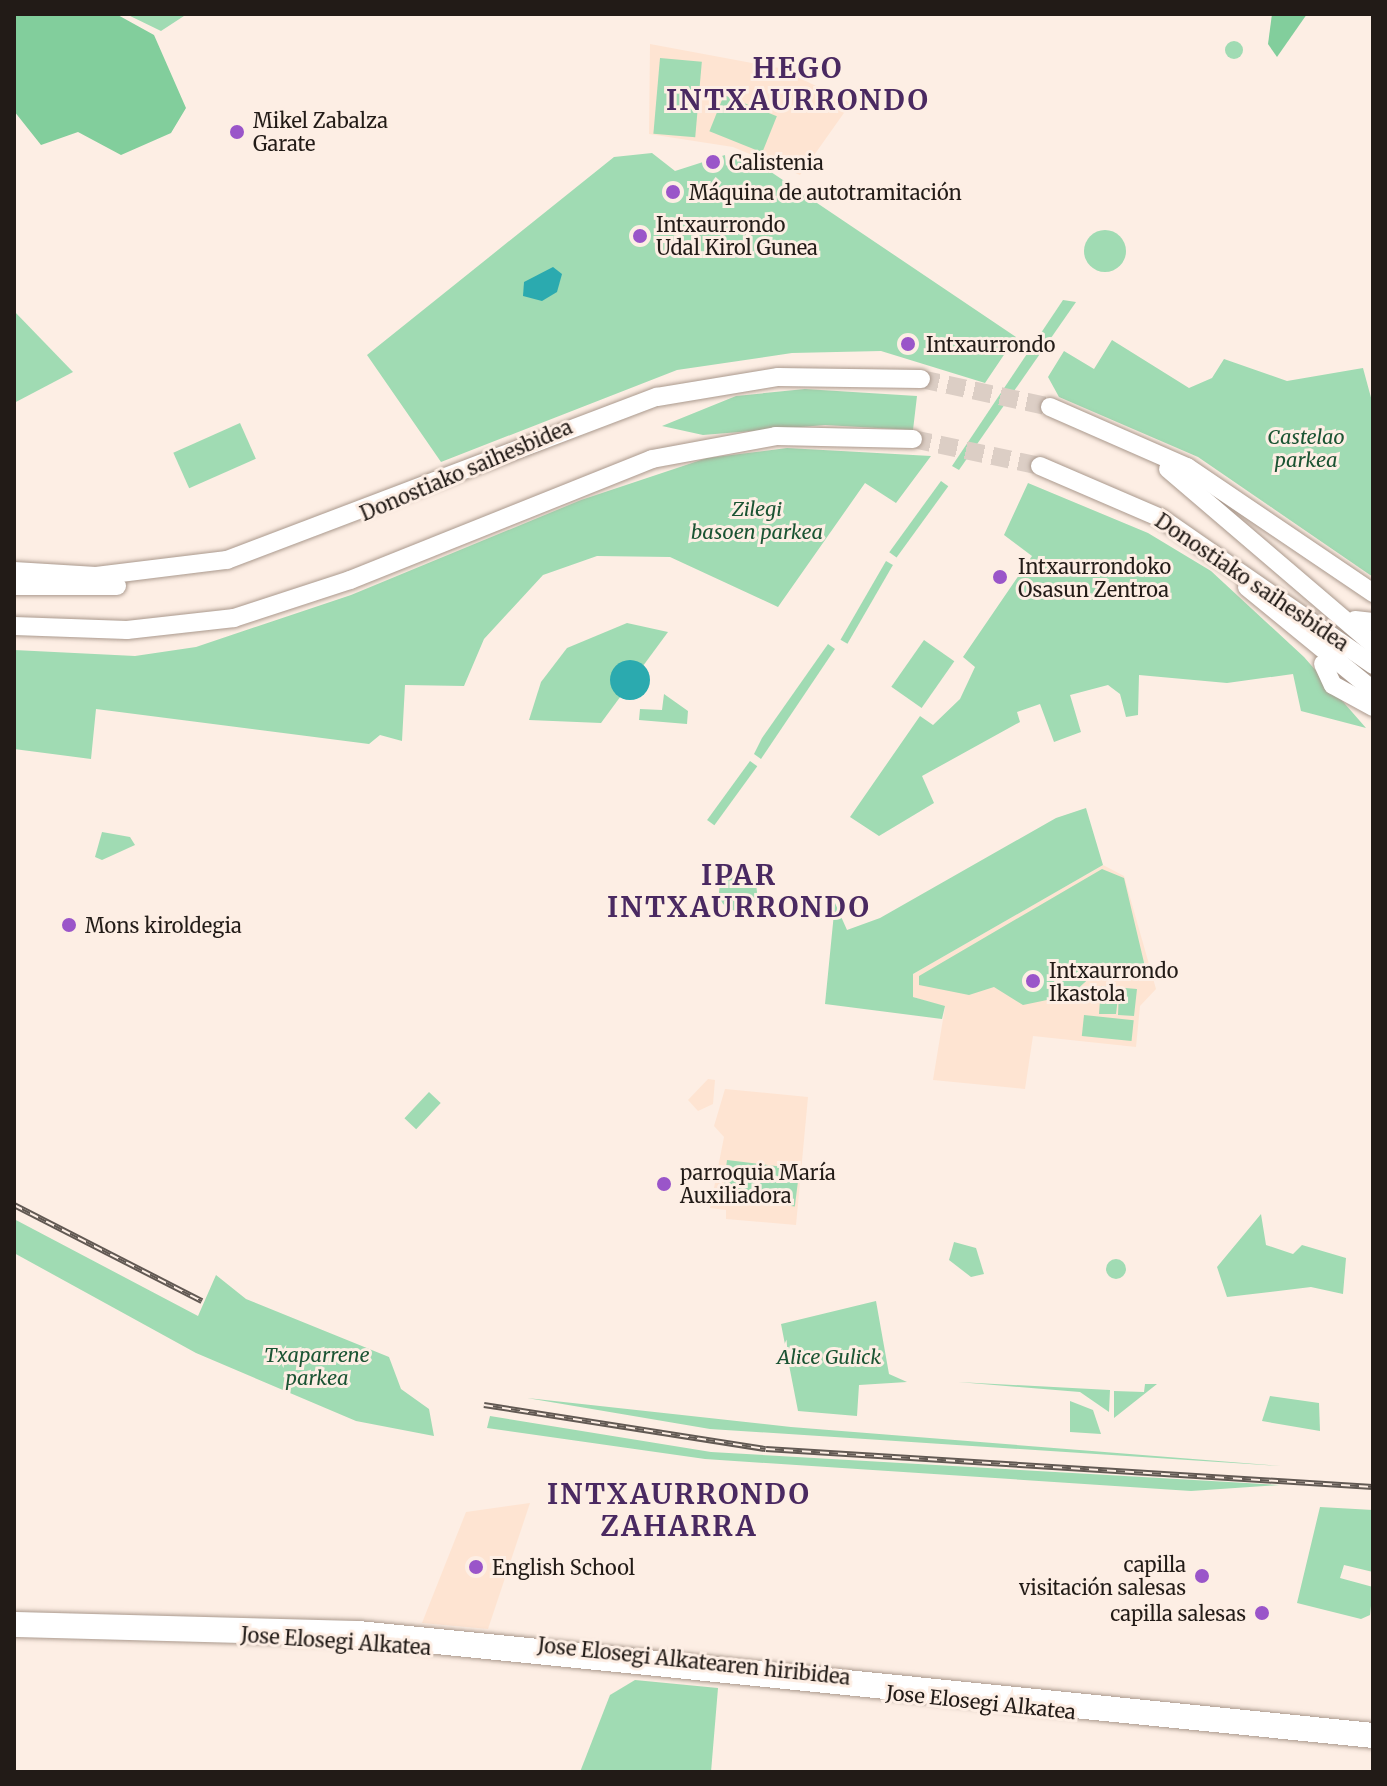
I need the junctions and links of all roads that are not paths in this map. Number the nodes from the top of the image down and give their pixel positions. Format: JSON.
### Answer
{"nodes":[{"id":1,"x":921,"y":379,"type":"tunnel mouth"},
{"id":2,"x":1050,"y":407,"type":"tunnel mouth"},
{"id":3,"x":1128,"y":438,"type":"junction"},
{"id":4,"x":913,"y":439,"type":"tunnel mouth"},
{"id":5,"x":1040,"y":466,"type":"tunnel mouth"},
{"id":6,"x":1205,"y":546,"type":"junction"},
{"id":7,"x":227,"y":560,"type":"junction"},
{"id":8,"x":14,"y":571,"type":"edge"},
{"id":9,"x":14,"y":586,"type":"edge"},
{"id":10,"x":1373,"y":593,"type":"edge"},
{"id":11,"x":14,"y":626,"type":"edge"},
{"id":12,"x":155,"y":628,"type":"junction"},
{"id":13,"x":14,"y":636,"type":"edge"},
{"id":14,"x":1373,"y":644,"type":"edge"},
{"id":15,"x":1323,"y":664,"type":"dead end"},
{"id":16,"x":1373,"y":665,"type":"edge"},
{"id":17,"x":1373,"y":690,"type":"edge"},
{"id":18,"x":1373,"y":707,"type":"edge"},
{"id":19,"x":14,"y":1619,"type":"edge"},
{"id":20,"x":14,"y":1630,"type":"edge"},
{"id":21,"x":1373,"y":1730,"type":"edge"},
{"id":22,"x":1373,"y":1741,"type":"edge"}],
"edges":[{"from":1,"to":7,"type":"highway","name":"Donostiako saihesbidea"},
{"from":2,"to":3,"type":"highway"},
{"from":3,"to":10,"type":"highway"},
{"from":3,"to":14,"type":"highway"},
{"from":4,"to":12,"type":"highway"},
{"from":5,"to":6,"type":"highway","name":"Donostiako saihesbidea"},
{"from":6,"to":16,"type":"highway","name":"Donostiako saihesbidea"},
{"from":6,"to":17,"type":"highway"},
{"from":7,"to":8,"type":"highway","name":"Donostiako saihesbidea"},
{"from":7,"to":9,"type":"highway"},
{"from":11,"to":12,"type":"highway"},
{"from":12,"to":13,"type":"highway"},
{"from":15,"to":18,"type":"highway"},
{"from":19,"to":21,"type":"main road","name":"Jose Elosegi Alkatearen hiribidea"},
{"from":20,"to":22,"type":"main road","name":"Jose Elosegi Alkatea"}]}
